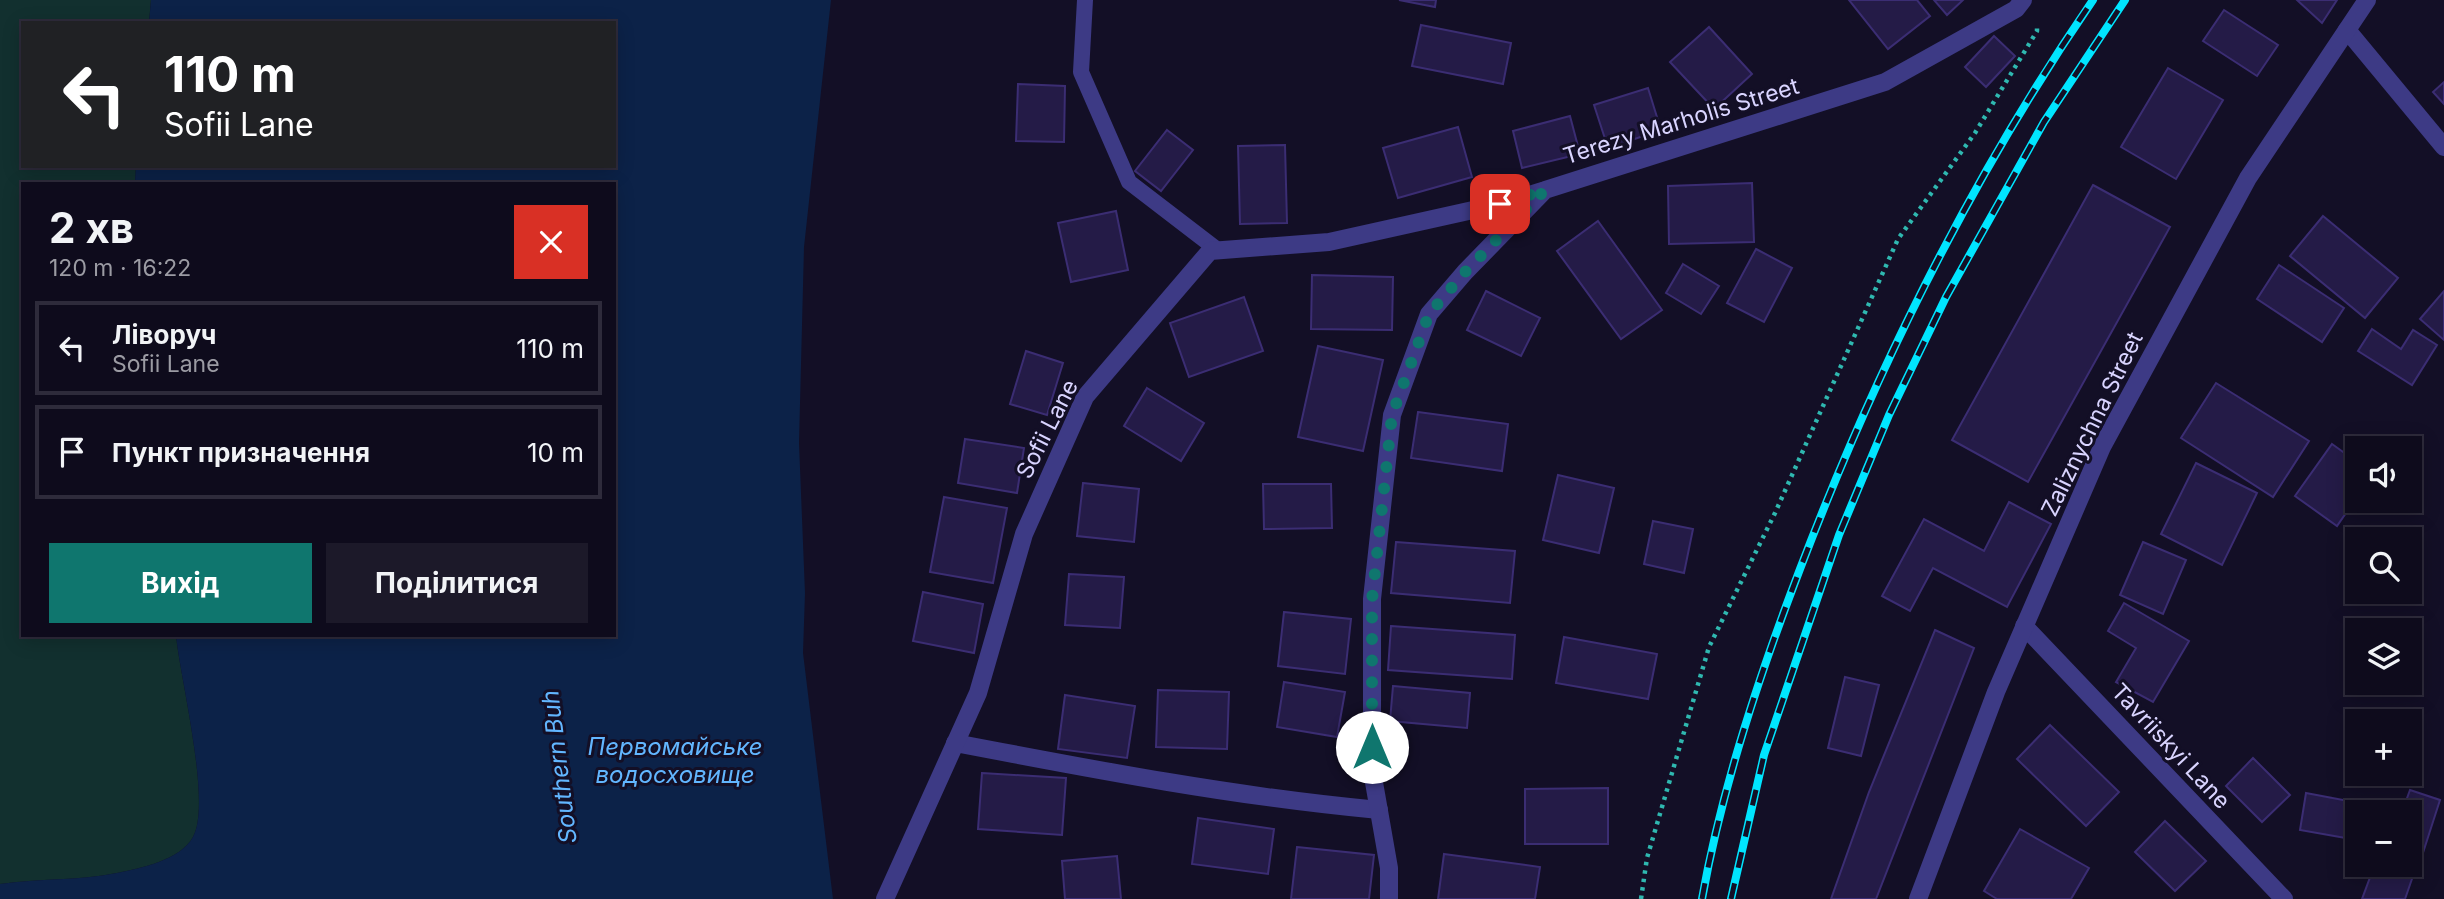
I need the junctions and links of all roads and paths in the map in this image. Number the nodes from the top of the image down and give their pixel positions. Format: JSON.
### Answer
{"nodes":[{"id":1,"x":1085,"y":0,"type":"edge"},
{"id":2,"x":2023,"y":0,"type":"edge"},
{"id":3,"x":2367,"y":0,"type":"edge"},
{"id":4,"x":2036,"y":21,"type":"dead end"},
{"id":5,"x":2347,"y":30,"type":"junction"},
{"id":6,"x":2444,"y":147,"type":"edge"},
{"id":7,"x":1545,"y":190,"type":"junction"},
{"id":8,"x":1219,"y":251,"type":"junction"},
{"id":9,"x":2024,"y":626,"type":"junction"},
{"id":10,"x":956,"y":743,"type":"junction"},
{"id":11,"x":1379,"y":810,"type":"junction"},
{"id":12,"x":885,"y":899,"type":"edge"},
{"id":13,"x":1389,"y":899,"type":"edge"},
{"id":14,"x":1642,"y":899,"type":"edge"},
{"id":15,"x":1918,"y":899,"type":"edge"},
{"id":16,"x":2284,"y":899,"type":"edge"}],
"edges":[{"from":1,"to":8,"type":"lane"},
{"from":2,"to":7,"type":"street","name":"Terezy Marholis Street"},
{"from":3,"to":5,"type":"street","name":"Zaliznychna Street"},
{"from":4,"to":14,"type":"path"},
{"from":5,"to":6,"type":"street"},
{"from":5,"to":9,"type":"street","name":"Zaliznychna Street"},
{"from":7,"to":8,"type":"street"},
{"from":7,"to":11,"type":"street","name":"Terezy Marholis Street"},
{"from":8,"to":10,"type":"street","name":"Sofii Lane"},
{"from":9,"to":15,"type":"street","name":"Zaliznychna Street"},
{"from":9,"to":16,"type":"street","name":"Tavriiskyi Lane"},
{"from":10,"to":11,"type":"street"},
{"from":10,"to":12,"type":"street","name":"Sofii Lane"},
{"from":11,"to":13,"type":"street","name":"Terezy Marholis Street"}]}
